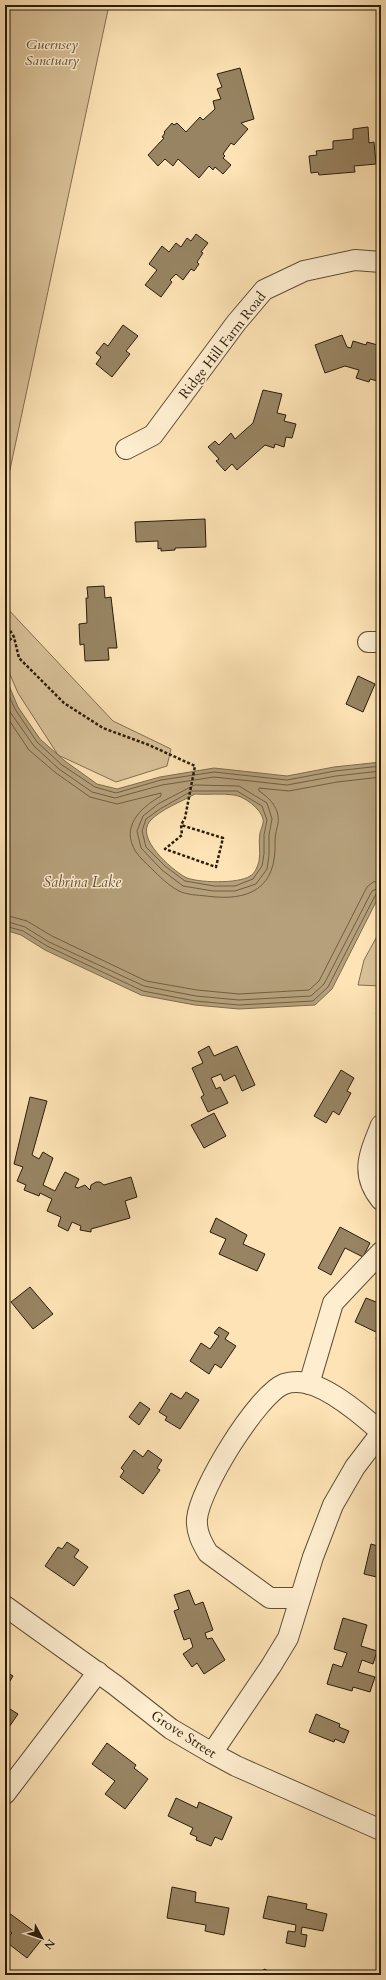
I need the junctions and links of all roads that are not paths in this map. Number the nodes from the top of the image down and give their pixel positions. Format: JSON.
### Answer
{"nodes":[{"id":1,"x":381,"y":262,"type":"edge"},
{"id":2,"x":126,"y":449,"type":"dead end"},
{"id":3,"x":381,"y":1125,"type":"edge"},
{"id":4,"x":381,"y":1200,"type":"edge"},
{"id":5,"x":381,"y":1252,"type":"edge"},
{"id":6,"x":309,"y":1384,"type":"junction"},
{"id":7,"x":381,"y":1432,"type":"edge"},
{"id":8,"x":270,"y":1598,"type":"junction"},
{"id":9,"x":300,"y":1598,"type":"junction"},
{"id":10,"x":5,"y":1606,"type":"edge"},
{"id":11,"x":290,"y":1628,"type":"junction"},
{"id":12,"x":98,"y":1672,"type":"junction"},
{"id":13,"x":212,"y":1753,"type":"junction"},
{"id":14,"x":5,"y":1794,"type":"edge"},
{"id":15,"x":381,"y":1830,"type":"edge"}],
"edges":[{"from":1,"to":2,"type":"street","name":"Ridge Hill Farm Road"},
{"from":3,"to":4,"type":"street"},
{"from":5,"to":6,"type":"street"},
{"from":6,"to":7,"type":"street"},
{"from":6,"to":8,"type":"street"},
{"from":7,"to":9,"type":"street"},
{"from":8,"to":9,"type":"street"},
{"from":8,"to":11,"type":"street"},
{"from":9,"to":11,"type":"street"},
{"from":10,"to":12,"type":"street","name":"Grove Street"},
{"from":11,"to":13,"type":"street"},
{"from":12,"to":13,"type":"street","name":"Grove Street"},
{"from":12,"to":14,"type":"street"},
{"from":13,"to":15,"type":"street","name":"Grove Street"}]}
